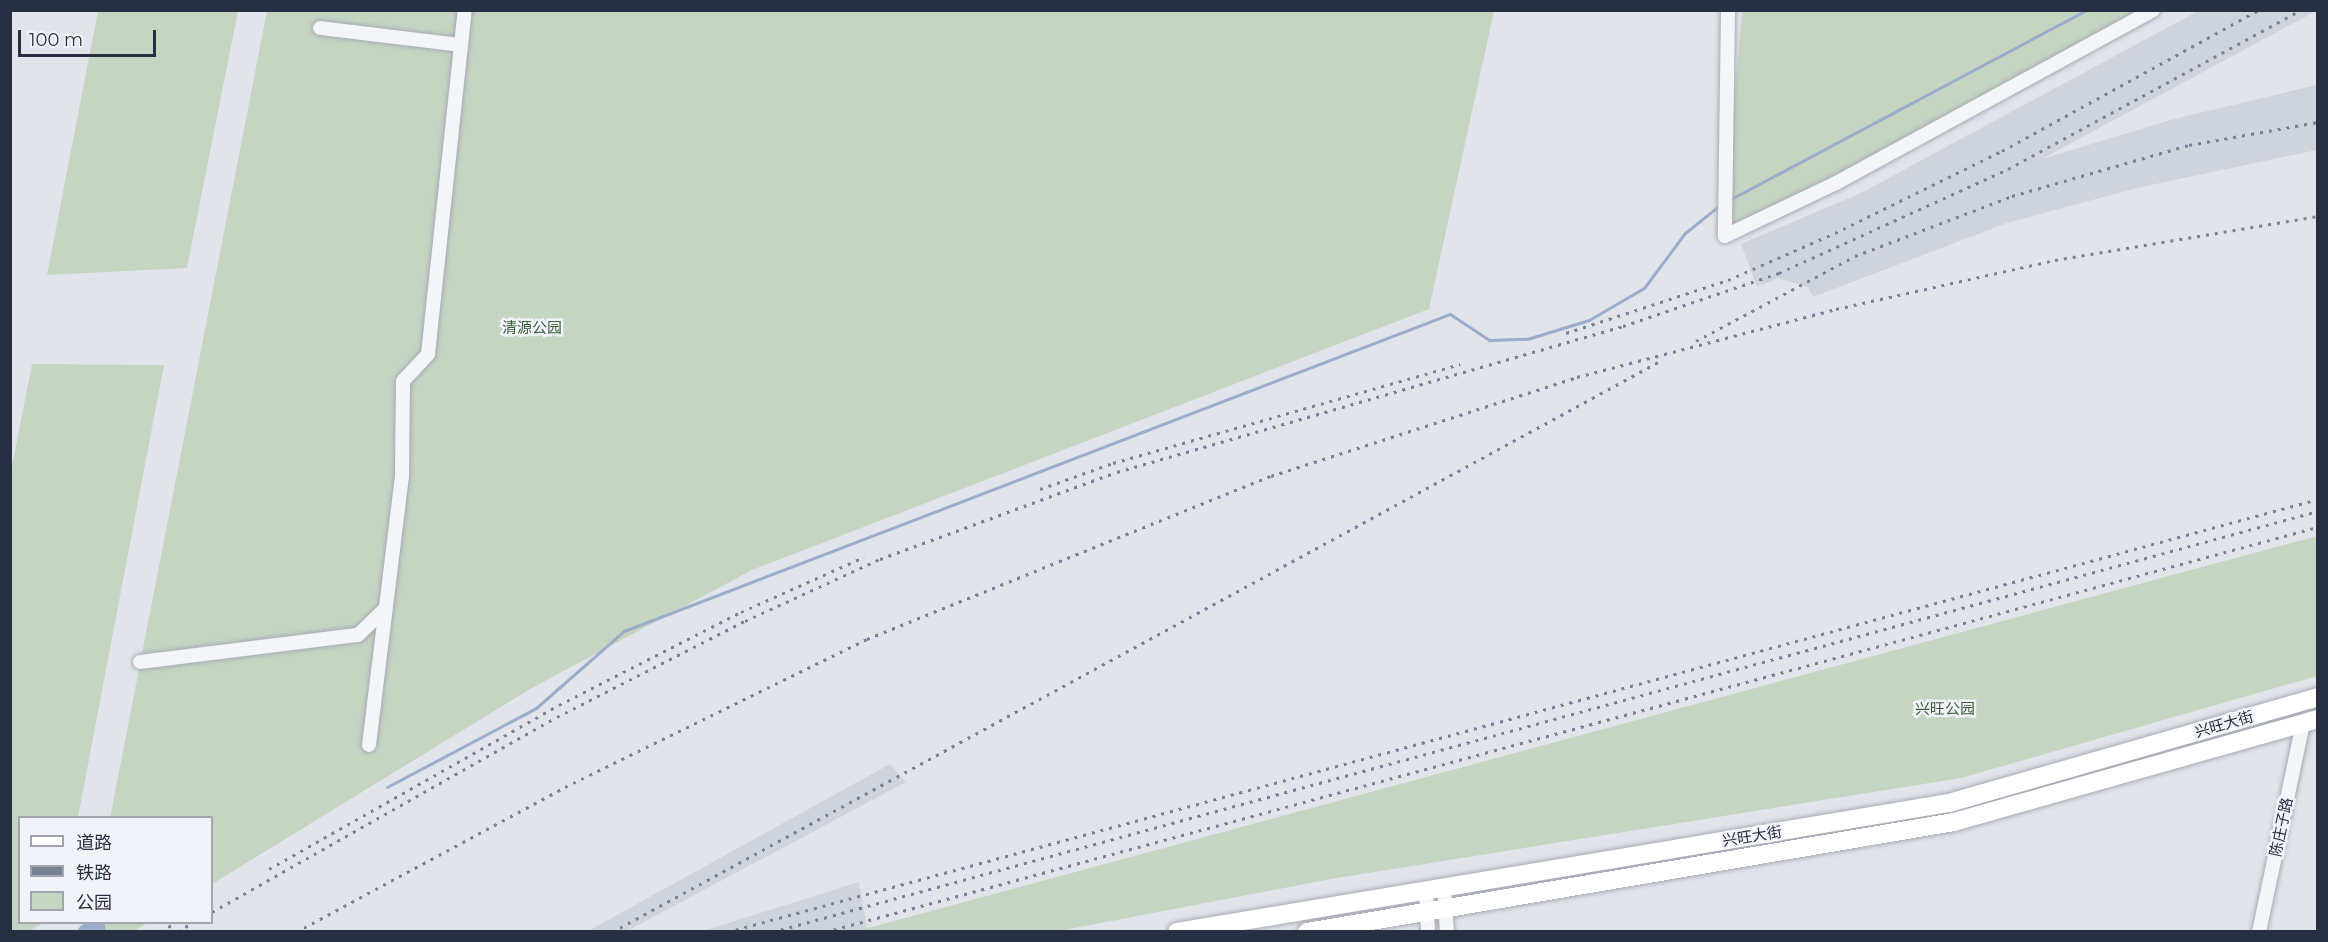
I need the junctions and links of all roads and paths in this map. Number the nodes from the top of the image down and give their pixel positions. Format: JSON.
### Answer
{"nodes":[{"id":1,"x":465,"y":10,"type":"edge"},
{"id":2,"x":1728,"y":10,"type":"edge"},
{"id":3,"x":2153,"y":10,"type":"edge"},
{"id":4,"x":320,"y":28,"type":"dead end"},
{"id":5,"x":461,"y":45,"type":"junction"},
{"id":6,"x":385,"y":609,"type":"junction"},
{"id":7,"x":140,"y":662,"type":"dead end"},
{"id":8,"x":2318,"y":697,"type":"edge"},
{"id":9,"x":2310,"y":721,"type":"edge"},
{"id":10,"x":369,"y":745,"type":"dead end"},
{"id":11,"x":1444,"y":887,"type":"junction"},
{"id":12,"x":1426,"y":890,"type":"junction"},
{"id":13,"x":1446,"y":908,"type":"junction"},
{"id":14,"x":1427,"y":911,"type":"junction"},
{"id":15,"x":1177,"y":932,"type":"edge"},
{"id":16,"x":1307,"y":932,"type":"edge"},
{"id":17,"x":1428,"y":932,"type":"edge"},
{"id":18,"x":1447,"y":932,"type":"edge"},
{"id":19,"x":2259,"y":932,"type":"edge"}],
"edges":[{"from":1,"to":5,"type":"street"},
{"from":2,"to":3,"type":"street"},
{"from":4,"to":5,"type":"street"},
{"from":5,"to":6,"type":"street"},
{"from":6,"to":7,"type":"street"},
{"from":6,"to":10,"type":"street"},
{"from":8,"to":11,"type":"main road","name":"兴旺大街"},
{"from":9,"to":13,"type":"main road","name":"兴旺大街"},
{"from":9,"to":19,"type":"street","name":"陈庄子路"},
{"from":11,"to":12,"type":"main road","name":"兴旺大街"},
{"from":11,"to":13,"type":"street"},
{"from":12,"to":14,"type":"street"},
{"from":12,"to":15,"type":"main road","name":"兴旺大街"},
{"from":13,"to":14,"type":"main road","name":"兴旺大街"},
{"from":13,"to":18,"type":"street"},
{"from":14,"to":16,"type":"main road","name":"兴旺大街"},
{"from":14,"to":17,"type":"street"}]}
